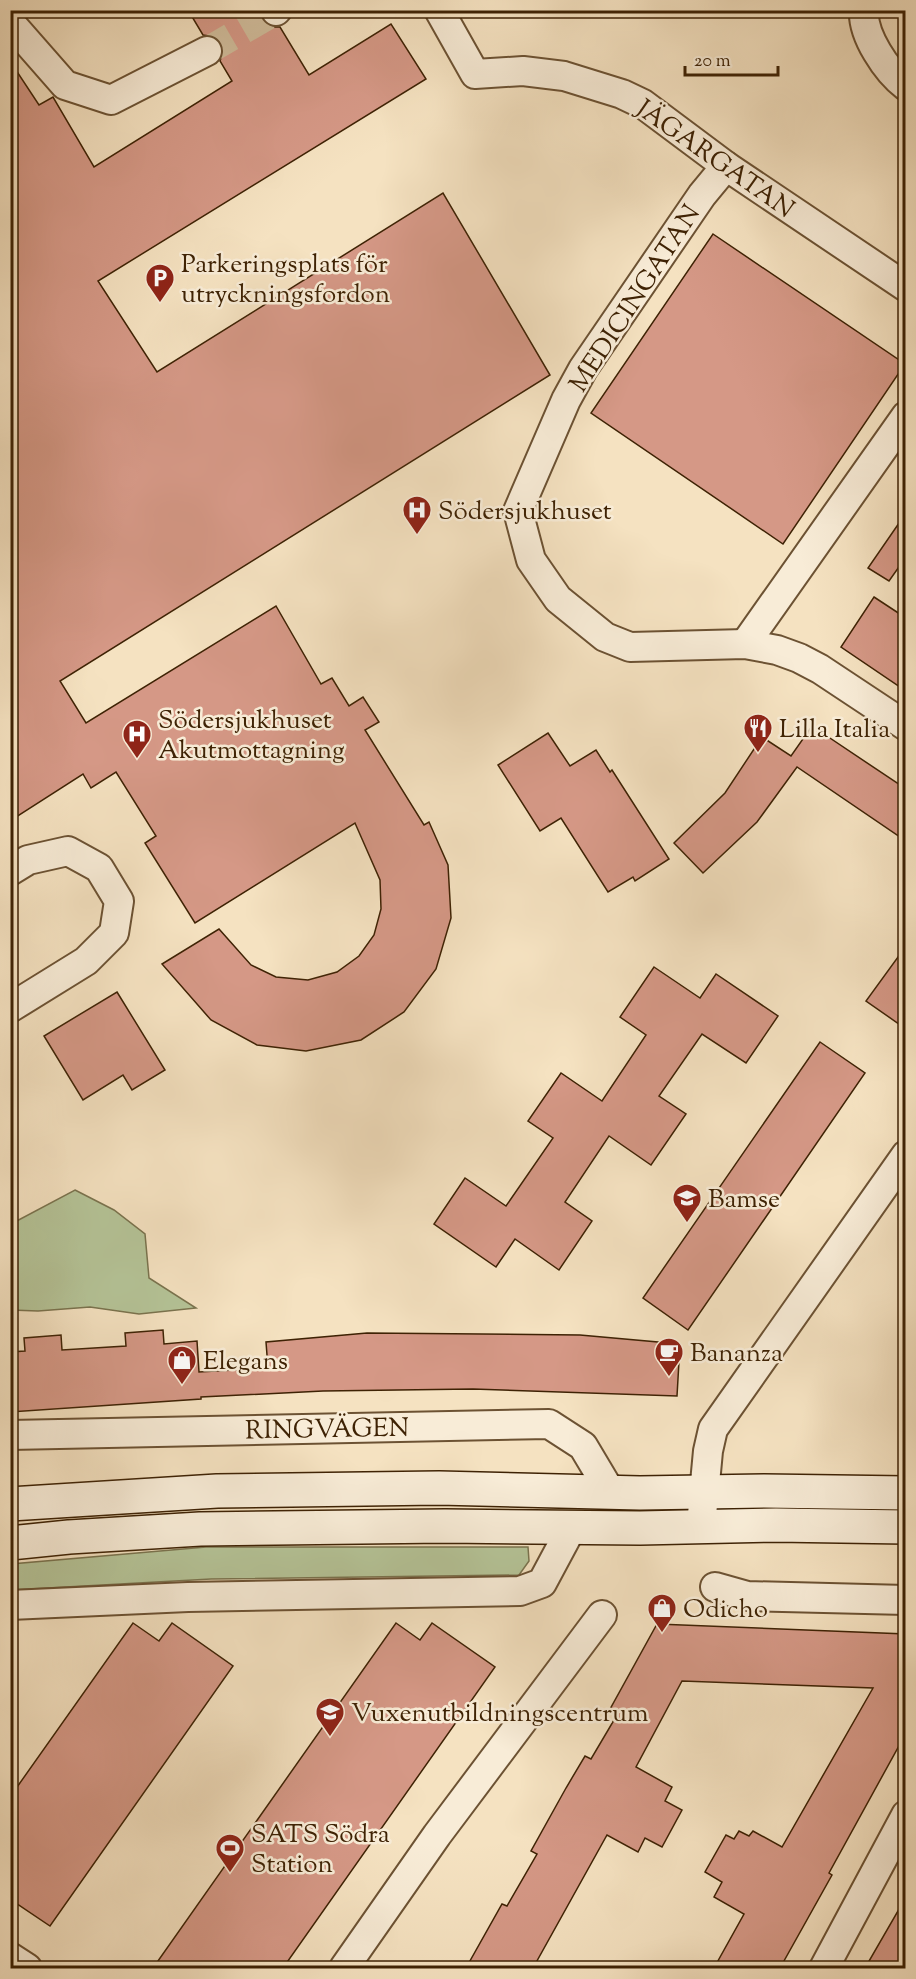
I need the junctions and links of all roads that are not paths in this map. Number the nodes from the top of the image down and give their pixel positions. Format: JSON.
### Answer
{"nodes":[{"id":1,"x":439,"y":10,"type":"edge"},
{"id":2,"x":864,"y":10,"type":"edge"},
{"id":3,"x":10,"y":28,"type":"edge"},
{"id":4,"x":207,"y":51,"type":"tunnel mouth"},
{"id":5,"x":906,"y":86,"type":"edge"},
{"id":6,"x":726,"y":166,"type":"junction"},
{"id":7,"x":906,"y":287,"type":"edge"},
{"id":8,"x":906,"y":416,"type":"edge"},
{"id":9,"x":745,"y":644,"type":"junction"},
{"id":10,"x":906,"y":726,"type":"edge"},
{"id":11,"x":10,"y":871,"type":"edge"},
{"id":12,"x":10,"y":1008,"type":"edge"},
{"id":13,"x":906,"y":1155,"type":"edge"},
{"id":14,"x":10,"y":1435,"type":"edge"},
{"id":15,"x":703,"y":1492,"type":"junction"},
{"id":16,"x":611,"y":1493,"type":"junction"},
{"id":17,"x":906,"y":1493,"type":"edge"},
{"id":18,"x":10,"y":1504,"type":"edge"},
{"id":19,"x":701,"y":1526,"type":"junction"},
{"id":20,"x":572,"y":1527,"type":"junction"},
{"id":21,"x":906,"y":1527,"type":"edge"},
{"id":22,"x":10,"y":1543,"type":"edge"},
{"id":23,"x":715,"y":1587,"type":"dead end"},
{"id":24,"x":906,"y":1600,"type":"edge"},
{"id":25,"x":10,"y":1605,"type":"edge"},
{"id":26,"x":602,"y":1615,"type":"dead end"},
{"id":27,"x":906,"y":1815,"type":"edge"},
{"id":28,"x":10,"y":1957,"type":"edge"},
{"id":29,"x":27,"y":1968,"type":"edge"},
{"id":30,"x":344,"y":1968,"type":"edge"},
{"id":31,"x":824,"y":1968,"type":"edge"}],
"edges":[{"from":1,"to":6,"type":"street","name":"JÄGARGATAN"},
{"from":2,"to":5,"type":"street"},
{"from":3,"to":4,"type":"street"},
{"from":6,"to":7,"type":"street","name":"JÄGARGATAN"},
{"from":6,"to":9,"type":"street","name":"MEDICINGATAN"},
{"from":8,"to":9,"type":"street"},
{"from":9,"to":10,"type":"street","name":"MEDICINGATAN"},
{"from":11,"to":12,"type":"street"},
{"from":13,"to":15,"type":"street"},
{"from":14,"to":16,"type":"street","name":"RINGVÄGEN"},
{"from":15,"to":16,"type":"main road"},
{"from":15,"to":17,"type":"main road"},
{"from":15,"to":19,"type":"street"},
{"from":16,"to":18,"type":"main road"},
{"from":19,"to":20,"type":"main road"},
{"from":19,"to":21,"type":"main road"},
{"from":20,"to":22,"type":"main road"},
{"from":20,"to":25,"type":"street"},
{"from":23,"to":24,"type":"street"},
{"from":26,"to":30,"type":"street"},
{"from":27,"to":31,"type":"street"},
{"from":28,"to":29,"type":"street"}]}
